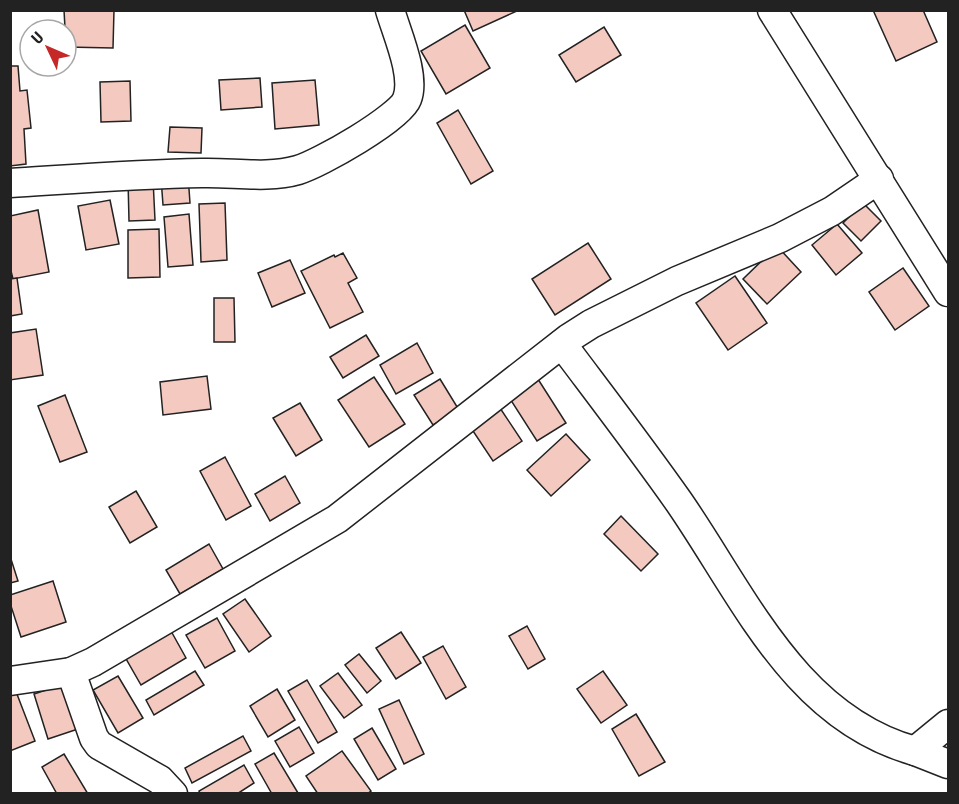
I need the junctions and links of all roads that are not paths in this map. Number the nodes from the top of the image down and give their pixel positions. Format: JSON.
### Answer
{"nodes":[{"id":1,"x":390,"y":10,"type":"edge"},
{"id":2,"x":772,"y":10,"type":"edge"},
{"id":3,"x":879,"y":179,"type":"junction"},
{"id":4,"x":10,"y":183,"type":"edge"},
{"id":5,"x":948,"y":292,"type":"edge"},
{"id":6,"x":562,"y":344,"type":"junction"},
{"id":7,"x":71,"y":672,"type":"junction"},
{"id":8,"x":10,"y":681,"type":"edge"},
{"id":9,"x":948,"y":724,"type":"edge"},
{"id":10,"x":915,"y":751,"type":"junction"},
{"id":11,"x":948,"y":764,"type":"edge"},
{"id":12,"x":173,"y":794,"type":"edge"}],
"edges":[{"from":1,"to":4,"type":"street"},
{"from":2,"to":3,"type":"street"},
{"from":3,"to":5,"type":"street"},
{"from":3,"to":6,"type":"street"},
{"from":6,"to":7,"type":"street"},
{"from":6,"to":10,"type":"street"},
{"from":7,"to":8,"type":"street"},
{"from":7,"to":12,"type":"street"},
{"from":9,"to":10,"type":"street"},
{"from":10,"to":11,"type":"street"}]}
